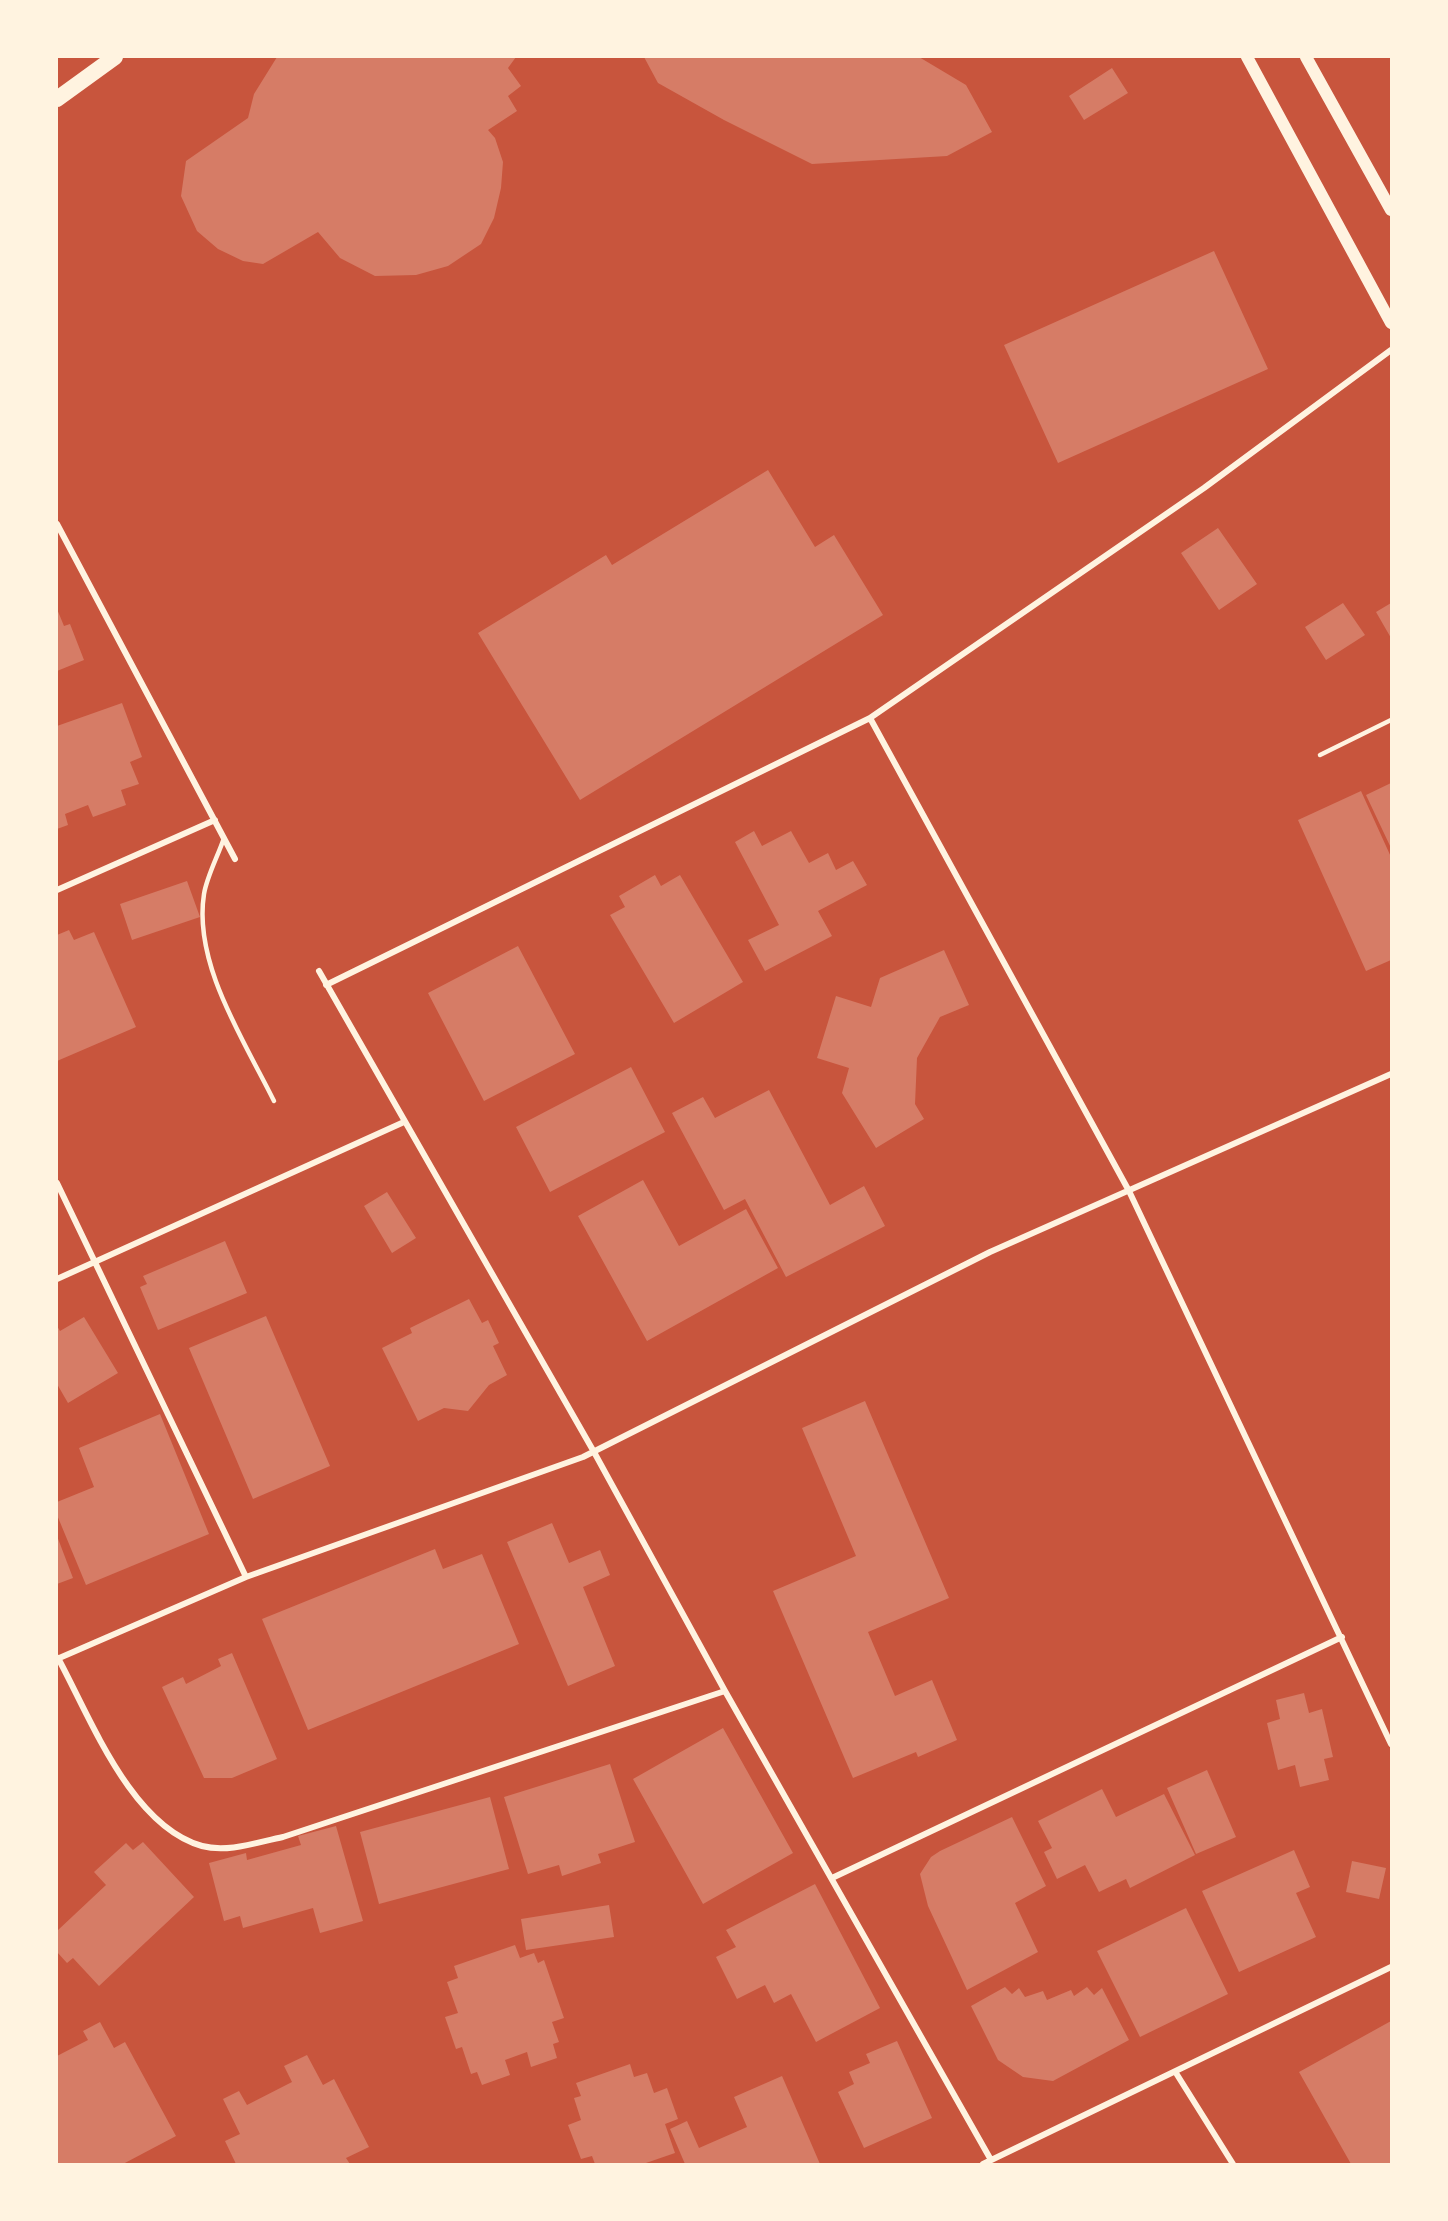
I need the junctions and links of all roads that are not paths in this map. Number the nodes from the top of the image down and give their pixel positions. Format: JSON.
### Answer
{"nodes":[{"id":1,"x":115,"y":57,"type":"edge"},
{"id":2,"x":1246,"y":57,"type":"edge"},
{"id":3,"x":1306,"y":57,"type":"edge"},
{"id":4,"x":57,"y":99,"type":"edge"},
{"id":5,"x":1391,"y":210,"type":"edge"},
{"id":6,"x":1391,"y":323,"type":"edge"},
{"id":7,"x":1391,"y":350,"type":"edge"},
{"id":8,"x":57,"y":524,"type":"edge"},
{"id":9,"x":870,"y":718,"type":"junction"},
{"id":10,"x":1391,"y":720,"type":"edge"},
{"id":11,"x":1320,"y":755,"type":"dead end"},
{"id":12,"x":215,"y":820,"type":"junction"},
{"id":13,"x":224,"y":838,"type":"junction"},
{"id":14,"x":235,"y":859,"type":"dead end"},
{"id":15,"x":57,"y":890,"type":"edge"},
{"id":16,"x":319,"y":971,"type":"dead end"},
{"id":17,"x":326,"y":985,"type":"junction"},
{"id":18,"x":1391,"y":1074,"type":"edge"},
{"id":19,"x":274,"y":1101,"type":"dead end"},
{"id":20,"x":404,"y":1122,"type":"junction"},
{"id":21,"x":57,"y":1183,"type":"edge"},
{"id":22,"x":1129,"y":1191,"type":"junction"},
{"id":23,"x":97,"y":1262,"type":"junction"},
{"id":24,"x":57,"y":1279,"type":"edge"},
{"id":25,"x":594,"y":1452,"type":"junction"},
{"id":26,"x":246,"y":1577,"type":"junction"},
{"id":27,"x":1342,"y":1637,"type":"junction"},
{"id":28,"x":58,"y":1659,"type":"edge"},
{"id":29,"x":725,"y":1691,"type":"junction"},
{"id":30,"x":1391,"y":1744,"type":"edge"},
{"id":31,"x":832,"y":1878,"type":"junction"},
{"id":32,"x":1391,"y":1967,"type":"edge"},
{"id":33,"x":1176,"y":2073,"type":"junction"},
{"id":34,"x":991,"y":2160,"type":"junction"},
{"id":35,"x":983,"y":2164,"type":"edge"},
{"id":36,"x":1233,"y":2164,"type":"edge"}],
"edges":[{"from":1,"to":4,"type":"highway"},
{"from":2,"to":6,"type":"main road"},
{"from":3,"to":5,"type":"main road"},
{"from":7,"to":9,"type":"street"},
{"from":8,"to":12,"type":"street"},
{"from":9,"to":17,"type":"street"},
{"from":9,"to":22,"type":"street"},
{"from":10,"to":11,"type":"lane"},
{"from":12,"to":13,"type":"street"},
{"from":12,"to":15,"type":"street"},
{"from":13,"to":14,"type":"street"},
{"from":13,"to":19,"type":"lane"},
{"from":16,"to":17,"type":"street"},
{"from":17,"to":20,"type":"street"},
{"from":18,"to":22,"type":"street"},
{"from":20,"to":23,"type":"street"},
{"from":20,"to":25,"type":"street"},
{"from":21,"to":23,"type":"street"},
{"from":22,"to":25,"type":"street"},
{"from":22,"to":27,"type":"street"},
{"from":23,"to":24,"type":"street"},
{"from":23,"to":26,"type":"street"},
{"from":25,"to":26,"type":"street"},
{"from":25,"to":29,"type":"street"},
{"from":26,"to":28,"type":"street"},
{"from":27,"to":30,"type":"street"},
{"from":27,"to":31,"type":"street"},
{"from":28,"to":29,"type":"street"},
{"from":29,"to":31,"type":"street"},
{"from":31,"to":34,"type":"street"},
{"from":32,"to":33,"type":"street"},
{"from":33,"to":34,"type":"street"},
{"from":33,"to":36,"type":"street"},
{"from":34,"to":35,"type":"street"}]}
